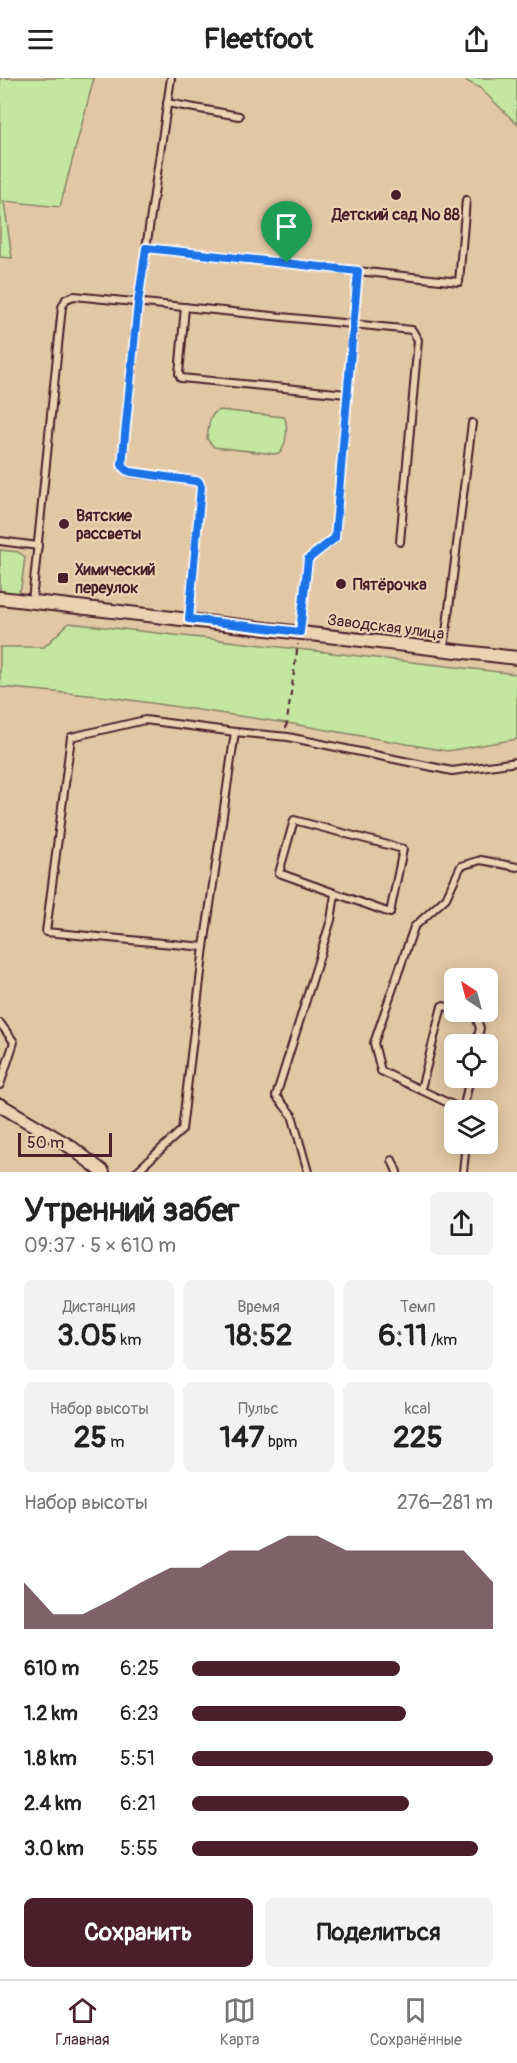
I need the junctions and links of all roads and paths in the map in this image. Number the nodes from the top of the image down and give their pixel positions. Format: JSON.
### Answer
{"nodes":[{"id":1,"x":171,"y":78,"type":"edge"},
{"id":2,"x":167,"y":104,"type":"junction"},
{"id":3,"x":238,"y":116,"type":"dead end"},
{"id":4,"x":466,"y":200,"type":"dead end"},
{"id":5,"x":146,"y":248,"type":"junction"},
{"id":6,"x":358,"y":271,"type":"junction"},
{"id":7,"x":138,"y":303,"type":"junction"},
{"id":8,"x":185,"y":307,"type":"junction"},
{"id":9,"x":354,"y":324,"type":"junction"},
{"id":10,"x":347,"y":394,"type":"junction"},
{"id":11,"x":472,"y":423,"type":"dead end"},
{"id":12,"x":0,"y":541,"type":"edge"},
{"id":13,"x":400,"y":542,"type":"dead end"},
{"id":14,"x":38,"y":546,"type":"junction"},
{"id":15,"x":0,"y":598,"type":"edge"},
{"id":16,"x":32,"y":601,"type":"junction"},
{"id":17,"x":189,"y":619,"type":"junction"},
{"id":18,"x":299,"y":637,"type":"junction"},
{"id":19,"x":444,"y":650,"type":"junction"},
{"id":20,"x":517,"y":658,"type":"edge"},
{"id":21,"x":235,"y":732,"type":"junction"},
{"id":22,"x":285,"y":736,"type":"junction"},
{"id":23,"x":517,"y":762,"type":"edge"},
{"id":24,"x":517,"y":867,"type":"edge"},
{"id":25,"x":335,"y":894,"type":"junction"},
{"id":26,"x":204,"y":947,"type":"junction"},
{"id":27,"x":444,"y":1006,"type":"edge"},
{"id":28,"x":0,"y":1023,"type":"edge"},
{"id":29,"x":0,"y":1085,"type":"edge"},
{"id":30,"x":421,"y":1089,"type":"junction"},
{"id":31,"x":444,"y":1100,"type":"edge"},
{"id":32,"x":0,"y":1106,"type":"edge"},
{"id":33,"x":465,"y":1154,"type":"edge"},
{"id":34,"x":392,"y":1160,"type":"dead end"},
{"id":35,"x":103,"y":1172,"type":"edge"},
{"id":36,"x":136,"y":1172,"type":"edge"},
{"id":37,"x":308,"y":1172,"type":"edge"},
{"id":38,"x":397,"y":1172,"type":"edge"},
{"id":39,"x":463,"y":1172,"type":"edge"}],
"edges":[{"from":1,"to":2,"type":"lane"},
{"from":2,"to":3,"type":"lane"},
{"from":2,"to":5,"type":"lane"},
{"from":4,"to":6,"type":"lane"},
{"from":5,"to":6,"type":"lane"},
{"from":5,"to":7,"type":"lane"},
{"from":6,"to":9,"type":"lane"},
{"from":7,"to":8,"type":"lane"},
{"from":7,"to":14,"type":"lane"},
{"from":7,"to":17,"type":"lane"},
{"from":8,"to":9,"type":"lane"},
{"from":8,"to":10,"type":"lane"},
{"from":9,"to":10,"type":"lane"},
{"from":9,"to":13,"type":"lane"},
{"from":10,"to":18,"type":"lane"},
{"from":11,"to":19,"type":"lane"},
{"from":12,"to":14,"type":"lane"},
{"from":14,"to":16,"type":"lane"},
{"from":15,"to":16,"type":"street","name":"Заводская улица"},
{"from":16,"to":17,"type":"street","name":"Заводская улица"},
{"from":17,"to":18,"type":"street","name":"Заводская улица"},
{"from":18,"to":19,"type":"street","name":"Заводская улица"},
{"from":18,"to":22,"type":"path"},
{"from":19,"to":20,"type":"street","name":"Заводская улица"},
{"from":21,"to":22,"type":"lane"},
{"from":21,"to":26,"type":"lane"},
{"from":21,"to":26,"type":"lane"},
{"from":22,"to":23,"type":"lane"},
{"from":24,"to":30,"type":"lane"},
{"from":25,"to":25,"type":"lane"},
{"from":25,"to":37,"type":"lane"},
{"from":26,"to":36,"type":"lane"},
{"from":27,"to":30,"type":"lane"},
{"from":28,"to":29,"type":"lane"},
{"from":30,"to":31,"type":"lane"},
{"from":32,"to":35,"type":"street"},
{"from":33,"to":39,"type":"lane"},
{"from":34,"to":38,"type":"lane"}]}
